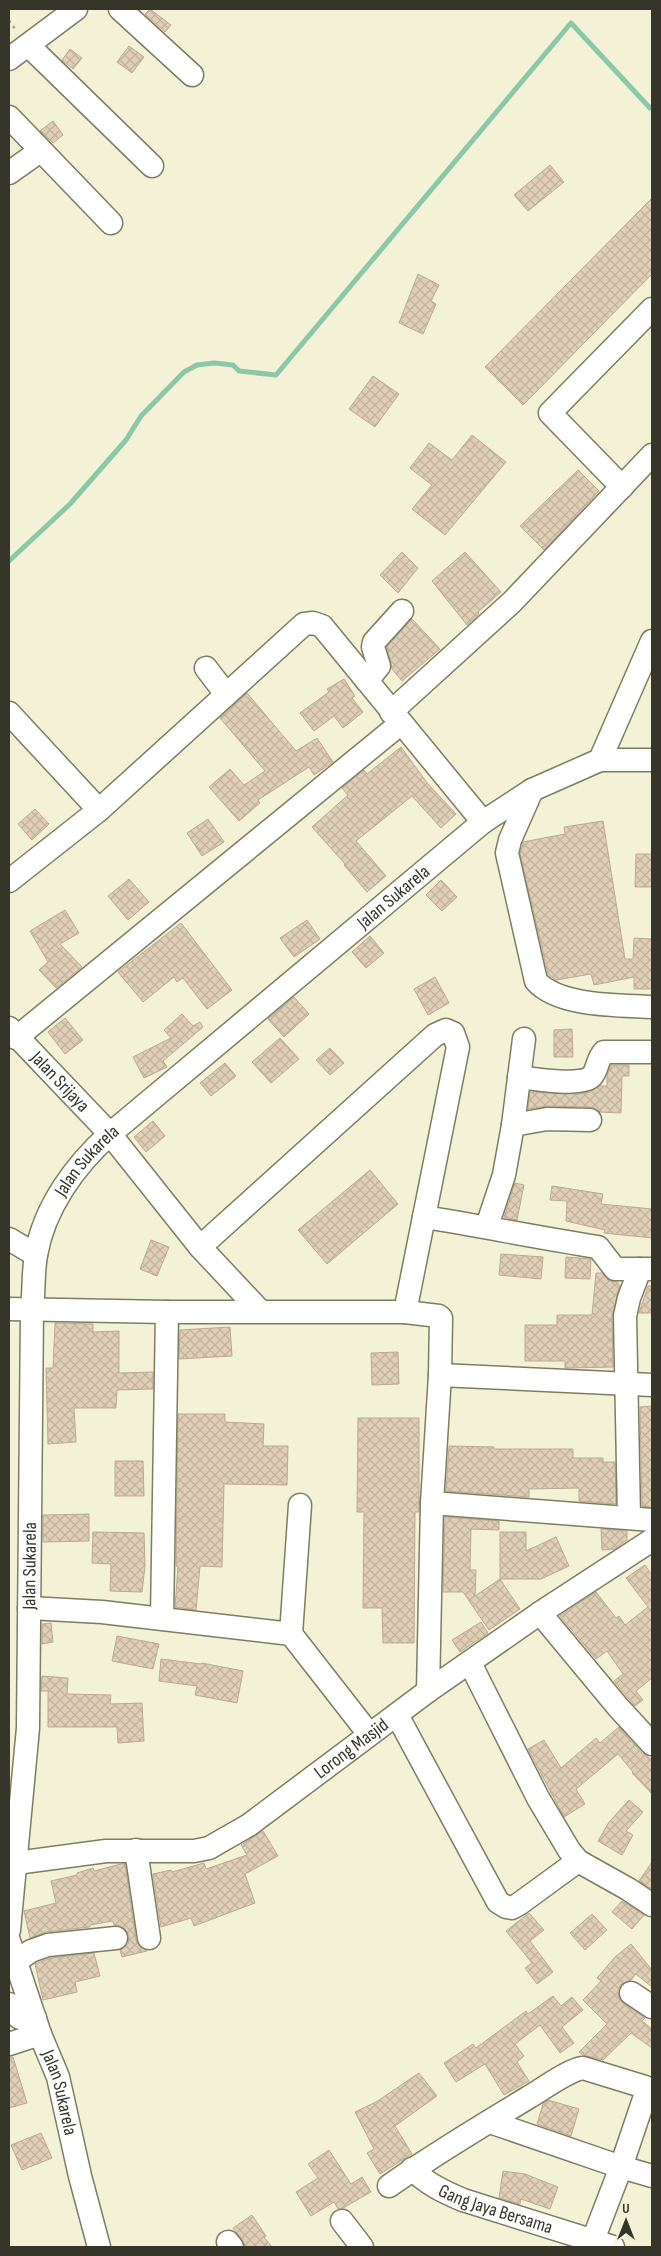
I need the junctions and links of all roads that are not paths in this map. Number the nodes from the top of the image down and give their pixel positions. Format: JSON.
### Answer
{"nodes":[{"id":1,"x":76,"y":9,"type":"edge"},
{"id":2,"x":120,"y":9,"type":"edge"},
{"id":3,"x":29,"y":46,"type":"junction"},
{"id":4,"x":9,"y":59,"type":"edge"},
{"id":5,"x":192,"y":75,"type":"dead end"},
{"id":6,"x":9,"y":117,"type":"edge"},
{"id":7,"x":40,"y":151,"type":"junction"},
{"id":8,"x":152,"y":166,"type":"dead end"},
{"id":9,"x":9,"y":173,"type":"edge"},
{"id":10,"x":110,"y":223,"type":"dead end"},
{"id":11,"x":652,"y":309,"type":"edge"},
{"id":12,"x":652,"y":455,"type":"edge"},
{"id":13,"x":622,"y":487,"type":"junction"},
{"id":14,"x":402,"y":611,"type":"dead end"},
{"id":15,"x":652,"y":641,"type":"edge"},
{"id":16,"x":206,"y":668,"type":"dead end"},
{"id":17,"x":367,"y":681,"type":"junction"},
{"id":18,"x":227,"y":692,"type":"junction"},
{"id":19,"x":9,"y":713,"type":"edge"},
{"id":20,"x":396,"y":718,"type":"junction"},
{"id":21,"x":600,"y":760,"type":"junction"},
{"id":22,"x":652,"y":760,"type":"edge"},
{"id":23,"x":532,"y":790,"type":"junction"},
{"id":24,"x":99,"y":810,"type":"junction"},
{"id":25,"x":483,"y":822,"type":"junction"},
{"id":26,"x":9,"y":881,"type":"edge"},
{"id":27,"x":652,"y":1008,"type":"edge"},
{"id":28,"x":12,"y":1033,"type":"edge"},
{"id":29,"x":524,"y":1039,"type":"dead end"},
{"id":30,"x":652,"y":1052,"type":"edge"},
{"id":31,"x":519,"y":1077,"type":"junction"},
{"id":32,"x":590,"y":1120,"type":"dead end"},
{"id":33,"x":513,"y":1125,"type":"junction"},
{"id":34,"x":110,"y":1134,"type":"junction"},
{"id":35,"x":424,"y":1217,"type":"junction"},
{"id":36,"x":487,"y":1226,"type":"junction"},
{"id":37,"x":9,"y":1239,"type":"edge"},
{"id":38,"x":200,"y":1247,"type":"junction"},
{"id":39,"x":36,"y":1255,"type":"junction"},
{"id":40,"x":646,"y":1269,"type":"edge"},
{"id":41,"x":9,"y":1309,"type":"edge"},
{"id":42,"x":32,"y":1309,"type":"junction"},
{"id":43,"x":260,"y":1311,"type":"junction"},
{"id":44,"x":166,"y":1312,"type":"junction"},
{"id":45,"x":405,"y":1312,"type":"junction"},
{"id":46,"x":440,"y":1375,"type":"junction"},
{"id":47,"x":625,"y":1384,"type":"junction"},
{"id":48,"x":652,"y":1385,"type":"edge"},
{"id":49,"x":432,"y":1503,"type":"junction"},
{"id":50,"x":300,"y":1505,"type":"dead end"},
{"id":51,"x":629,"y":1517,"type":"junction"},
{"id":52,"x":652,"y":1520,"type":"edge"},
{"id":53,"x":652,"y":1540,"type":"edge"},
{"id":54,"x":29,"y":1608,"type":"junction"},
{"id":55,"x":540,"y":1613,"type":"junction"},
{"id":56,"x":162,"y":1618,"type":"junction"},
{"id":57,"x":19,"y":1634,"type":"edge"},
{"id":58,"x":291,"y":1634,"type":"junction"},
{"id":59,"x":470,"y":1663,"type":"junction"},
{"id":60,"x":428,"y":1691,"type":"junction"},
{"id":61,"x":397,"y":1714,"type":"junction"},
{"id":62,"x":369,"y":1734,"type":"junction"},
{"id":63,"x":652,"y":1744,"type":"edge"},
{"id":64,"x":136,"y":1850,"type":"junction"},
{"id":65,"x":578,"y":1861,"type":"junction"},
{"id":66,"x":16,"y":1863,"type":"junction"},
{"id":67,"x":652,"y":1905,"type":"edge"},
{"id":68,"x":9,"y":1930,"type":"edge"},
{"id":69,"x":116,"y":1938,"type":"dead end"},
{"id":70,"x":149,"y":1938,"type":"dead end"},
{"id":71,"x":12,"y":1952,"type":"edge"},
{"id":72,"x":631,"y":1993,"type":"dead end"},
{"id":73,"x":9,"y":2004,"type":"edge"},
{"id":74,"x":652,"y":2007,"type":"edge"},
{"id":75,"x":38,"y":2026,"type":"junction"},
{"id":76,"x":9,"y":2044,"type":"edge"},
{"id":77,"x":490,"y":2122,"type":"junction"},
{"id":78,"x":621,"y":2167,"type":"junction"},
{"id":79,"x":412,"y":2169,"type":"junction"},
{"id":80,"x":652,"y":2176,"type":"edge"},
{"id":81,"x":389,"y":2186,"type":"dead end"},
{"id":82,"x":342,"y":2221,"type":"dead end"},
{"id":83,"x":603,"y":2244,"type":"edge"},
{"id":84,"x":99,"y":2247,"type":"edge"},
{"id":85,"x":362,"y":2247,"type":"edge"}],
"edges":[{"from":1,"to":3,"type":"street"},
{"from":2,"to":5,"type":"street"},
{"from":3,"to":4,"type":"street"},
{"from":3,"to":8,"type":"street"},
{"from":6,"to":7,"type":"street"},
{"from":7,"to":9,"type":"street"},
{"from":7,"to":10,"type":"street"},
{"from":11,"to":13,"type":"street"},
{"from":12,"to":13,"type":"street"},
{"from":13,"to":20,"type":"street"},
{"from":14,"to":17,"type":"street"},
{"from":15,"to":21,"type":"street"},
{"from":16,"to":18,"type":"street"},
{"from":17,"to":18,"type":"street"},
{"from":17,"to":20,"type":"street"},
{"from":18,"to":24,"type":"street"},
{"from":19,"to":24,"type":"street"},
{"from":20,"to":25,"type":"street"},
{"from":20,"to":28,"type":"street"},
{"from":21,"to":22,"type":"street"},
{"from":21,"to":23,"type":"street","name":"Jalan Sukarela"},
{"from":23,"to":25,"type":"street","name":"Jalan Sukarela"},
{"from":23,"to":27,"type":"street"},
{"from":24,"to":26,"type":"street"},
{"from":25,"to":34,"type":"street","name":"Jalan Sukarela"},
{"from":28,"to":34,"type":"street","name":"Jalan Srijaya"},
{"from":29,"to":31,"type":"street"},
{"from":30,"to":31,"type":"street"},
{"from":31,"to":33,"type":"street"},
{"from":32,"to":33,"type":"street"},
{"from":33,"to":36,"type":"street"},
{"from":34,"to":38,"type":"street","name":"Jalan Srijaya"},
{"from":34,"to":39,"type":"street","name":"Jalan Sukarela"},
{"from":35,"to":36,"type":"street"},
{"from":35,"to":38,"type":"street"},
{"from":35,"to":45,"type":"street"},
{"from":36,"to":40,"type":"street"},
{"from":37,"to":39,"type":"street"},
{"from":38,"to":43,"type":"street","name":"Jalan Srijaya"},
{"from":39,"to":42,"type":"street","name":"Jalan Sukarela"},
{"from":40,"to":47,"type":"street"},
{"from":41,"to":42,"type":"street"},
{"from":42,"to":44,"type":"street"},
{"from":42,"to":54,"type":"street","name":"Jalan Sukarela"},
{"from":43,"to":44,"type":"street"},
{"from":43,"to":45,"type":"street"},
{"from":44,"to":56,"type":"street"},
{"from":45,"to":46,"type":"street"},
{"from":46,"to":47,"type":"street"},
{"from":46,"to":49,"type":"street"},
{"from":47,"to":48,"type":"street"},
{"from":47,"to":51,"type":"street"},
{"from":49,"to":51,"type":"street"},
{"from":49,"to":60,"type":"street"},
{"from":50,"to":58,"type":"street"},
{"from":51,"to":52,"type":"street"},
{"from":53,"to":55,"type":"street","name":"Lorong Masjid"},
{"from":54,"to":56,"type":"street"},
{"from":54,"to":57,"type":"street","name":"Jalan Sukarela"},
{"from":55,"to":59,"type":"street","name":"Lorong Masjid"},
{"from":55,"to":63,"type":"street"},
{"from":56,"to":58,"type":"street"},
{"from":57,"to":66,"type":"street","name":"Jalan Sukarela"},
{"from":58,"to":62,"type":"street"},
{"from":59,"to":60,"type":"street","name":"Lorong Masjid"},
{"from":59,"to":65,"type":"street"},
{"from":60,"to":61,"type":"street","name":"Lorong Masjid"},
{"from":61,"to":62,"type":"street","name":"Lorong Masjid"},
{"from":61,"to":65,"type":"street"},
{"from":62,"to":64,"type":"street","name":"Lorong Masjid"},
{"from":64,"to":66,"type":"street","name":"Lorong Masjid"},
{"from":64,"to":70,"type":"street"},
{"from":65,"to":67,"type":"street"},
{"from":66,"to":68,"type":"street","name":"Jalan Sukarela"},
{"from":69,"to":71,"type":"street"},
{"from":71,"to":75,"type":"street","name":"Jalan Sukarela"},
{"from":72,"to":74,"type":"street"},
{"from":73,"to":75,"type":"street"},
{"from":75,"to":76,"type":"street"},
{"from":75,"to":84,"type":"street","name":"Jalan Sukarela"},
{"from":77,"to":78,"type":"street"},
{"from":77,"to":78,"type":"street"},
{"from":77,"to":79,"type":"street"},
{"from":78,"to":80,"type":"street"},
{"from":78,"to":83,"type":"street"},
{"from":79,"to":81,"type":"street"},
{"from":79,"to":83,"type":"street","name":"Gang Jaya Bersama"},
{"from":82,"to":85,"type":"street"}]}
